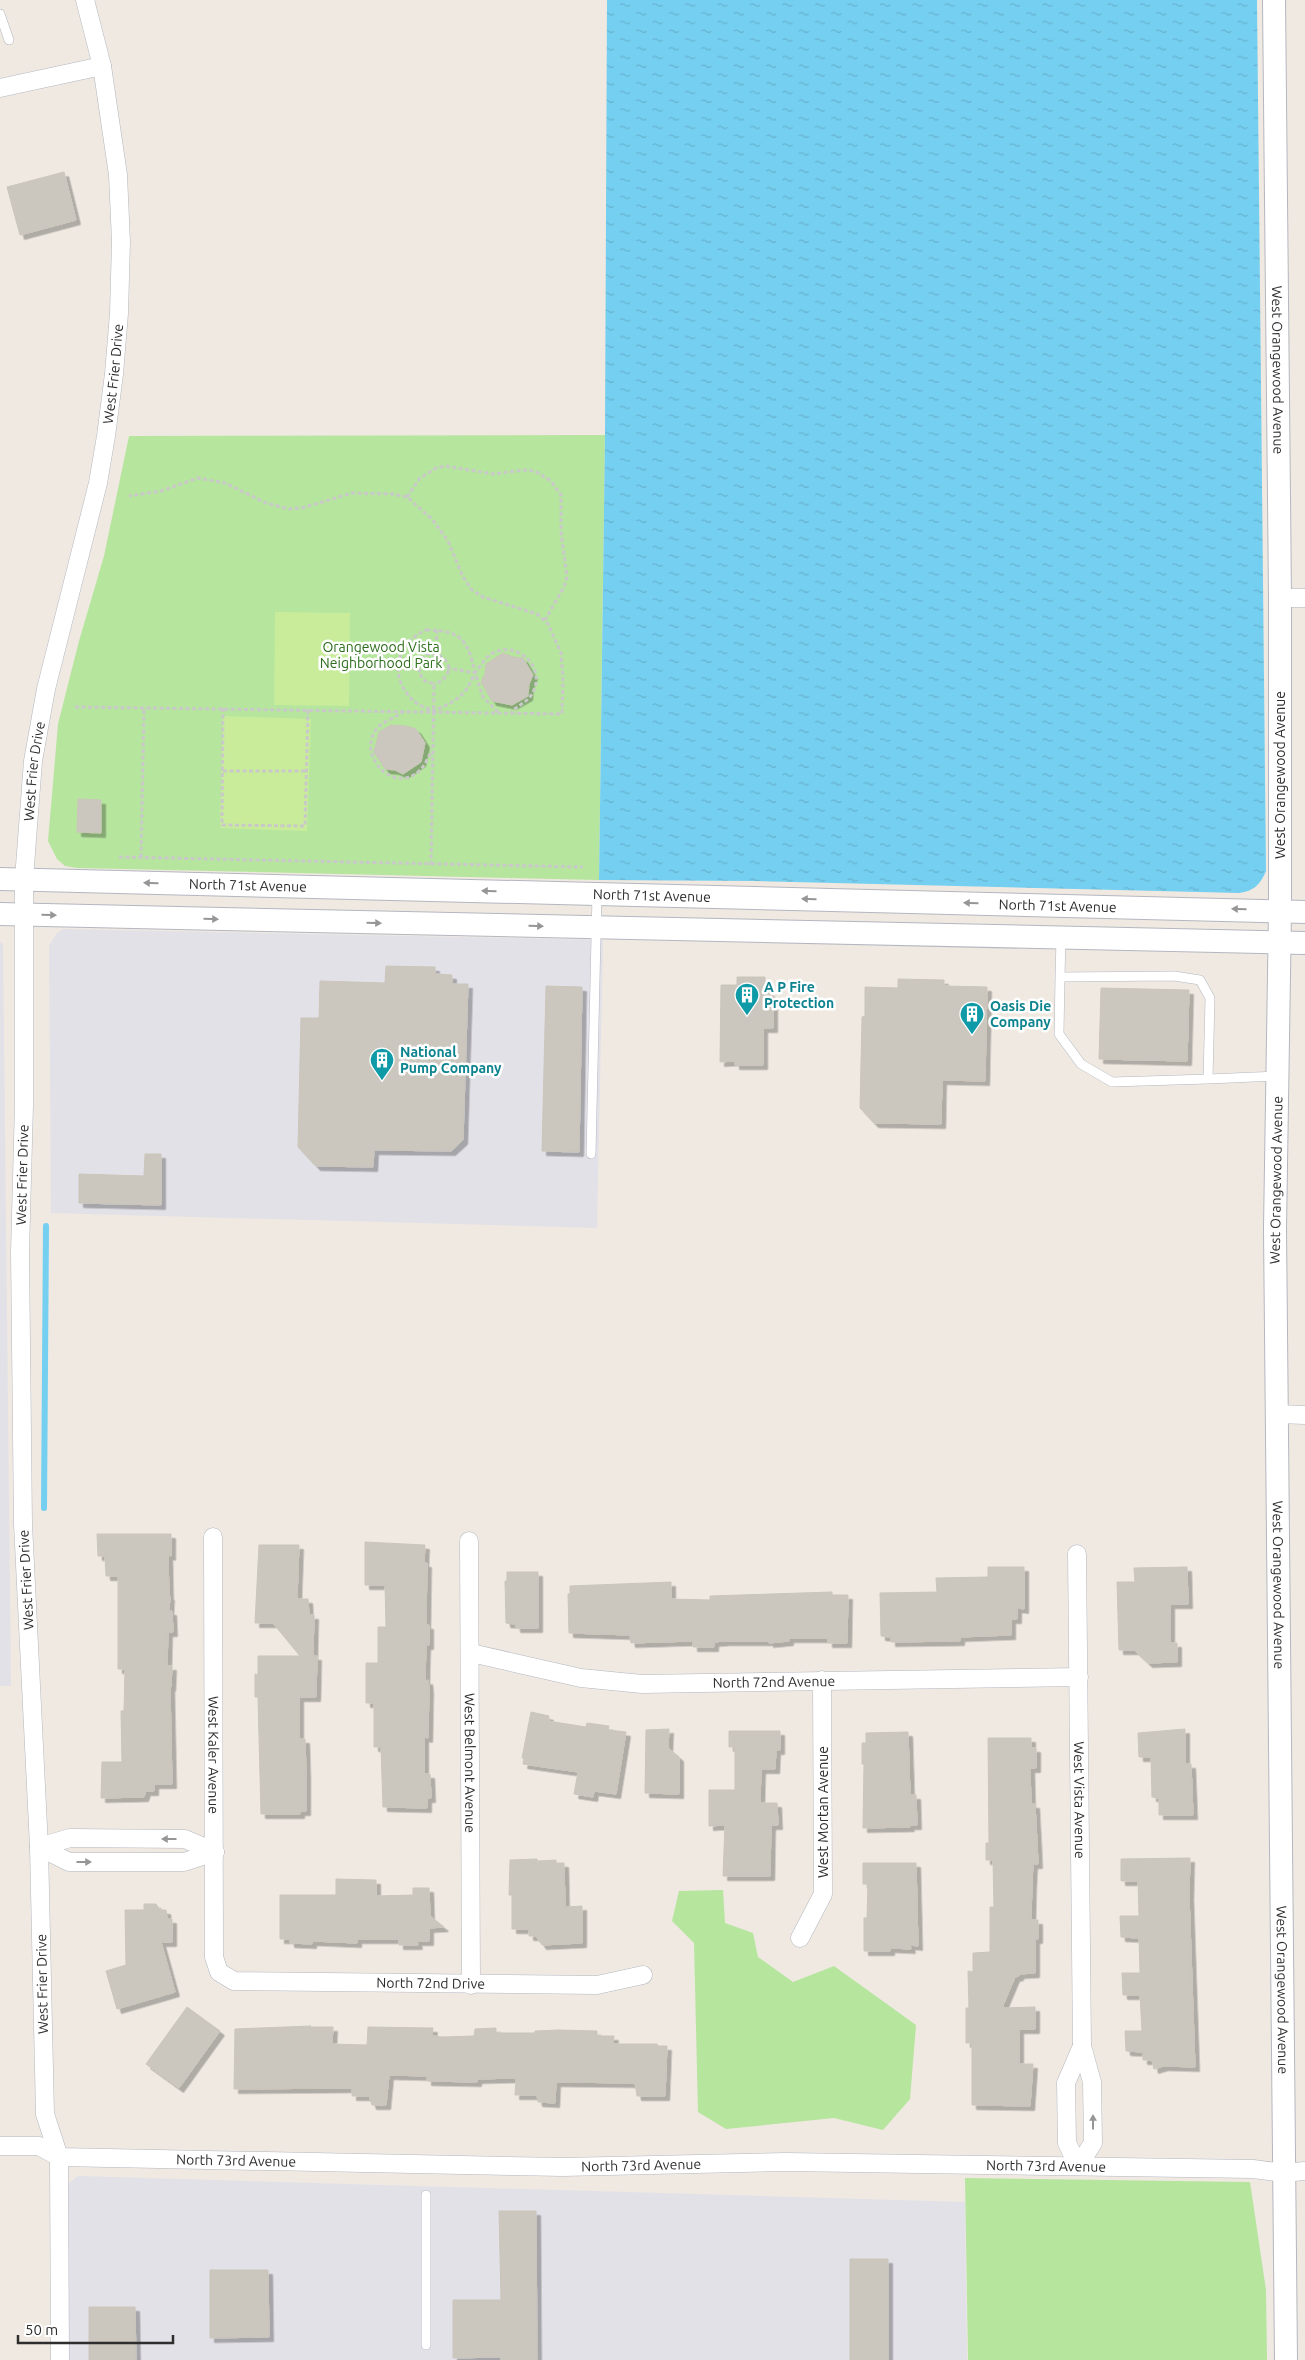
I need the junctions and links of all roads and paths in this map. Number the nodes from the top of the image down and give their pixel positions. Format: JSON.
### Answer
{"nodes":[{"id":1,"x":85,"y":0,"type":"edge"},
{"id":2,"x":1274,"y":0,"type":"edge"},
{"id":3,"x":0,"y":14,"type":"edge"},
{"id":4,"x":9,"y":40,"type":"dead end"},
{"id":5,"x":102,"y":66,"type":"junction"},
{"id":6,"x":0,"y":88,"type":"edge"},
{"id":7,"x":129,"y":496,"type":"dead end"},
{"id":8,"x":407,"y":497,"type":"junction"},
{"id":9,"x":1280,"y":598,"type":"junction"},
{"id":10,"x":1305,"y":598,"type":"edge"},
{"id":11,"x":545,"y":620,"type":"junction"},
{"id":12,"x":437,"y":630,"type":"junction"},
{"id":13,"x":436,"y":653,"type":"junction"},
{"id":14,"x":419,"y":667,"type":"junction"},
{"id":15,"x":447,"y":668,"type":"junction"},
{"id":16,"x":398,"y":669,"type":"junction"},
{"id":17,"x":475,"y":673,"type":"junction"},
{"id":18,"x":434,"y":684,"type":"junction"},
{"id":19,"x":74,"y":706,"type":"dead end"},
{"id":20,"x":144,"y":707,"type":"junction"},
{"id":21,"x":223,"y":708,"type":"junction"},
{"id":22,"x":308,"y":710,"type":"junction"},
{"id":23,"x":404,"y":711,"type":"junction"},
{"id":24,"x":433,"y":711,"type":"junction"},
{"id":25,"x":498,"y":713,"type":"junction"},
{"id":26,"x":511,"y":713,"type":"junction"},
{"id":27,"x":432,"y":749,"type":"junction"},
{"id":28,"x":223,"y":771,"type":"junction"},
{"id":29,"x":307,"y":771,"type":"junction"},
{"id":30,"x":119,"y":857,"type":"dead end"},
{"id":31,"x":141,"y":857,"type":"junction"},
{"id":32,"x":431,"y":864,"type":"junction"},
{"id":33,"x":583,"y":867,"type":"dead end"},
{"id":34,"x":0,"y":879,"type":"edge"},
{"id":35,"x":24,"y":879,"type":"junction"},
{"id":36,"x":306,"y":887,"type":"junction"},
{"id":37,"x":597,"y":893,"type":"junction"},
{"id":38,"x":1280,"y":910,"type":"junction"},
{"id":39,"x":1305,"y":912,"type":"edge"},
{"id":40,"x":0,"y":914,"type":"edge"},
{"id":41,"x":24,"y":915,"type":"junction"},
{"id":42,"x":304,"y":922,"type":"junction"},
{"id":43,"x":596,"y":928,"type":"junction"},
{"id":44,"x":1061,"y":936,"type":"junction"},
{"id":45,"x":1280,"y":942,"type":"junction"},
{"id":46,"x":1305,"y":943,"type":"edge"},
{"id":47,"x":1060,"y":977,"type":"junction"},
{"id":48,"x":1278,"y":1076,"type":"junction"},
{"id":49,"x":1208,"y":1079,"type":"junction"},
{"id":50,"x":591,"y":1154,"type":"dead end"},
{"id":51,"x":1277,"y":1414,"type":"junction"},
{"id":52,"x":1305,"y":1414,"type":"edge"},
{"id":53,"x":213,"y":1537,"type":"dead end"},
{"id":54,"x":469,"y":1541,"type":"dead end"},
{"id":55,"x":1077,"y":1554,"type":"dead end"},
{"id":56,"x":471,"y":1653,"type":"junction"},
{"id":57,"x":1080,"y":1677,"type":"junction"},
{"id":58,"x":822,"y":1680,"type":"junction"},
{"id":59,"x":39,"y":1847,"type":"junction"},
{"id":60,"x":215,"y":1852,"type":"junction"},
{"id":61,"x":800,"y":1938,"type":"dead end"},
{"id":62,"x":219,"y":1972,"type":"joint"},
{"id":63,"x":644,"y":1975,"type":"dead end"},
{"id":64,"x":471,"y":1985,"type":"junction"},
{"id":65,"x":1082,"y":2046,"type":"junction"},
{"id":66,"x":0,"y":2146,"type":"edge"},
{"id":67,"x":58,"y":2157,"type":"junction"},
{"id":68,"x":1078,"y":2166,"type":"junction"},
{"id":69,"x":1294,"y":2172,"type":"edge"},
{"id":70,"x":1305,"y":2184,"type":"edge"},
{"id":71,"x":426,"y":2196,"type":"dead end"},
{"id":72,"x":426,"y":2345,"type":"dead end"},
{"id":73,"x":60,"y":2360,"type":"edge"},
{"id":74,"x":1286,"y":2360,"type":"edge"}],
"edges":[{"from":1,"to":5,"type":"street","name":"West Frier Drive"},
{"from":2,"to":9,"type":"street","name":"West Orangewood Avenue"},
{"from":3,"to":4,"type":"lane"},
{"from":5,"to":6,"type":"street"},
{"from":5,"to":35,"type":"street","name":"West Frier Drive"},
{"from":7,"to":8,"type":"path"},
{"from":8,"to":11,"type":"path"},
{"from":8,"to":11,"type":"path"},
{"from":9,"to":10,"type":"street"},
{"from":9,"to":38,"type":"street","name":"West Orangewood Avenue"},
{"from":11,"to":26,"type":"path"},
{"from":12,"to":13,"type":"path"},
{"from":12,"to":16,"type":"path"},
{"from":12,"to":17,"type":"path"},
{"from":13,"to":14,"type":"path"},
{"from":13,"to":15,"type":"path"},
{"from":14,"to":16,"type":"path"},
{"from":14,"to":18,"type":"path"},
{"from":15,"to":17,"type":"path"},
{"from":15,"to":18,"type":"path"},
{"from":16,"to":24,"type":"path"},
{"from":17,"to":24,"type":"path"},
{"from":17,"to":25,"type":"path"},
{"from":17,"to":26,"type":"path"},
{"from":18,"to":24,"type":"path"},
{"from":19,"to":20,"type":"path"},
{"from":20,"to":21,"type":"path"},
{"from":20,"to":31,"type":"path"},
{"from":21,"to":22,"type":"path"},
{"from":21,"to":28,"type":"path"},
{"from":22,"to":23,"type":"path"},
{"from":22,"to":29,"type":"path"},
{"from":23,"to":24,"type":"path"},
{"from":23,"to":27,"type":"path"},
{"from":24,"to":25,"type":"path"},
{"from":24,"to":27,"type":"path"},
{"from":25,"to":26,"type":"path"},
{"from":27,"to":32,"type":"path"},
{"from":28,"to":29,"type":"path"},
{"from":28,"to":29,"type":"path"},
{"from":30,"to":31,"type":"path"},
{"from":31,"to":32,"type":"path"},
{"from":32,"to":33,"type":"path"},
{"from":34,"to":35,"type":"street","name":"North 71st Avenue"},
{"from":36,"to":35,"type":"street","name":"North 71st Avenue","one_way":true},
{"from":35,"to":41,"type":"street","name":"West Frier Drive"},
{"from":37,"to":36,"type":"street","name":"North 71st Avenue","one_way":true},
{"from":36,"to":42,"type":"street"},
{"from":38,"to":37,"type":"street","name":"North 71st Avenue","one_way":true},
{"from":37,"to":43,"type":"lane"},
{"from":38,"to":39,"type":"street","name":"North 71st Avenue"},
{"from":38,"to":45,"type":"street","name":"West Orangewood Avenue"},
{"from":40,"to":41,"type":"street"},
{"from":41,"to":42,"type":"street","one_way":true},
{"from":41,"to":59,"type":"street","name":"West Frier Drive"},
{"from":42,"to":43,"type":"street","one_way":true},
{"from":43,"to":44,"type":"street"},
{"from":43,"to":50,"type":"lane"},
{"from":44,"to":45,"type":"street"},
{"from":44,"to":47,"type":"lane"},
{"from":45,"to":46,"type":"street"},
{"from":45,"to":48,"type":"street","name":"West Orangewood Avenue"},
{"from":47,"to":49,"type":"lane"},
{"from":47,"to":49,"type":"lane"},
{"from":48,"to":49,"type":"lane"},
{"from":48,"to":51,"type":"street","name":"West Orangewood Avenue"},
{"from":51,"to":52,"type":"street"},
{"from":51,"to":69,"type":"street","name":"West Orangewood Avenue"},
{"from":53,"to":60,"type":"street","name":"West Kaler Avenue"},
{"from":54,"to":56,"type":"street","name":"West Belmont Avenue"},
{"from":55,"to":57,"type":"street","name":"West Vista Avenue"},
{"from":56,"to":58,"type":"street","name":"North 72nd Avenue"},
{"from":56,"to":64,"type":"street","name":"West Belmont Avenue"},
{"from":57,"to":58,"type":"street","name":"North 72nd Avenue"},
{"from":57,"to":65,"type":"street","name":"West Vista Avenue"},
{"from":58,"to":61,"type":"street","name":"West Mortan Avenue"},
{"from":60,"to":59,"type":"street","one_way":true},
{"from":59,"to":60,"type":"street","one_way":true},
{"from":59,"to":67,"type":"street","name":"West Frier Drive"},
{"from":60,"to":62,"type":"street","name":"West Kaler Avenue"},
{"from":62,"to":64,"type":"street","name":"North 72nd Drive"},
{"from":63,"to":64,"type":"street","name":"North 72nd Drive"},
{"from":68,"to":65,"type":"street","name":"West Vista Avenue","one_way":true},
{"from":65,"to":68,"type":"street","name":"West Vista Avenue"},
{"from":66,"to":67,"type":"street","name":"North 73rd Avenue"},
{"from":67,"to":68,"type":"street","name":"North 73rd Avenue"},
{"from":67,"to":73,"type":"street","name":"West Frier Drive"},
{"from":68,"to":69,"type":"street","name":"North 73rd Avenue"},
{"from":69,"to":70,"type":"street","name":"North 73rd Avenue"},
{"from":69,"to":74,"type":"street","name":"West Orangewood Avenue"},
{"from":71,"to":72,"type":"lane"}]}
